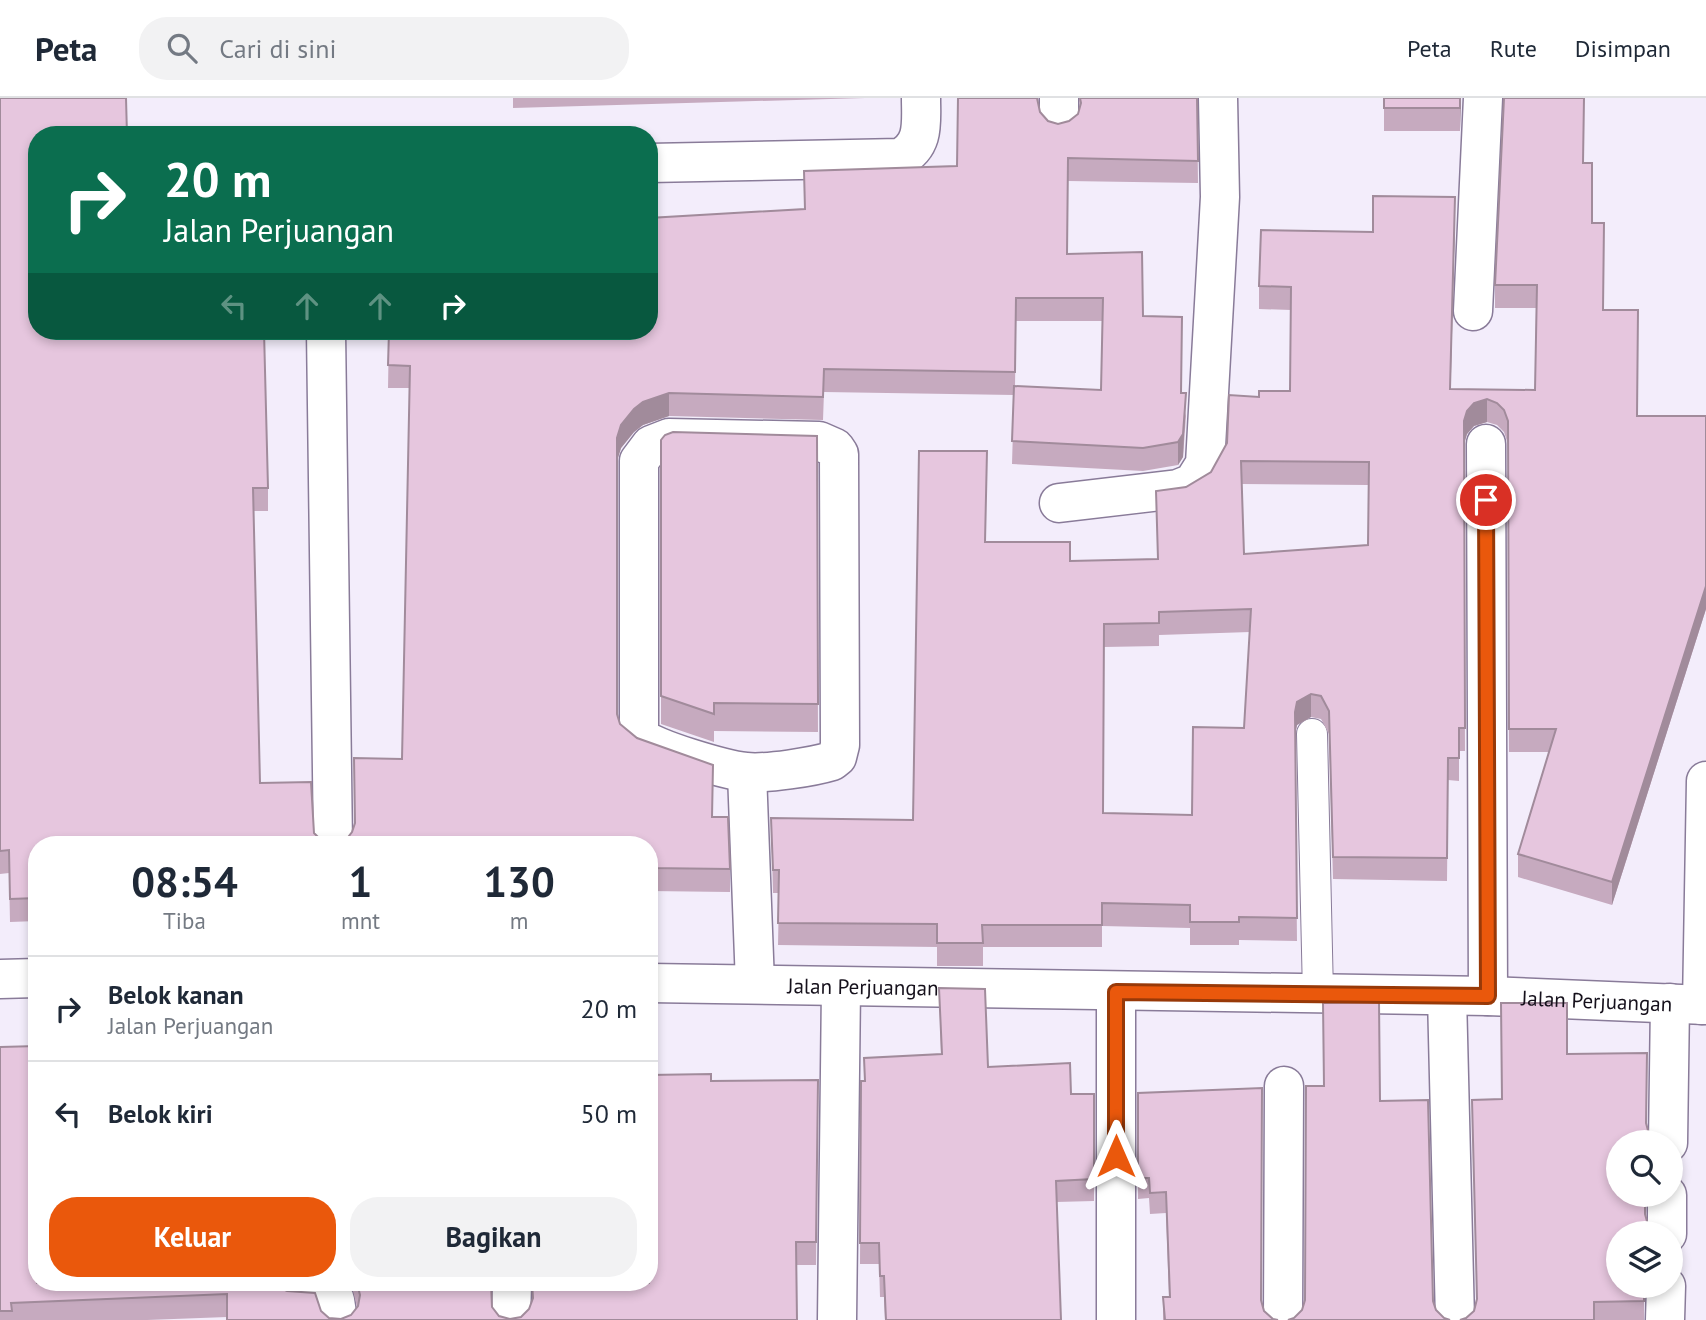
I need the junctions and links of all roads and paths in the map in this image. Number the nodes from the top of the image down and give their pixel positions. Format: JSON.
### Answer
{"nodes":[{"id":1,"x":921,"y":98,"type":"edge"},
{"id":2,"x":1218,"y":98,"type":"edge"},
{"id":3,"x":1483,"y":98,"type":"edge"},
{"id":4,"x":658,"y":163,"type":"edge"},
{"id":5,"x":1474,"y":311,"type":"dead end"},
{"id":6,"x":326,"y":340,"type":"edge"},
{"id":7,"x":1486,"y":444,"type":"dead end"},
{"id":8,"x":1059,"y":503,"type":"dead end"},
{"id":9,"x":1312,"y":733,"type":"dead end"},
{"id":10,"x":747,"y":772,"type":"junction"},
{"id":11,"x":1706,"y":781,"type":"edge"},
{"id":12,"x":333,"y":836,"type":"edge"},
{"id":13,"x":28,"y":978,"type":"edge"},
{"id":14,"x":0,"y":979,"type":"edge"},
{"id":15,"x":658,"y":983,"type":"edge"},
{"id":16,"x":755,"y":984,"type":"junction"},
{"id":17,"x":841,"y":988,"type":"junction"},
{"id":18,"x":1116,"y":992,"type":"junction"},
{"id":19,"x":1318,"y":994,"type":"junction"},
{"id":20,"x":1447,"y":996,"type":"junction"},
{"id":21,"x":1488,"y":996,"type":"junction"},
{"id":22,"x":1692,"y":1004,"type":"edge"},
{"id":23,"x":1284,"y":1086,"type":"dead end"},
{"id":24,"x":1670,"y":1130,"type":"edge"},
{"id":25,"x":288,"y":1291,"type":"edge"},
{"id":26,"x":512,"y":1291,"type":"edge"},
{"id":27,"x":1666,"y":1298,"type":"edge"},
{"id":28,"x":338,"y":1320,"type":"edge"},
{"id":29,"x":511,"y":1320,"type":"edge"},
{"id":30,"x":837,"y":1320,"type":"edge"},
{"id":31,"x":1116,"y":1320,"type":"edge"},
{"id":32,"x":1283,"y":1320,"type":"edge"},
{"id":33,"x":1455,"y":1320,"type":"edge"},
{"id":34,"x":1665,"y":1320,"type":"edge"}],
"edges":[{"from":1,"to":4,"type":"street"},
{"from":2,"to":8,"type":"street"},
{"from":3,"to":5,"type":"street"},
{"from":6,"to":12,"type":"street"},
{"from":7,"to":21,"type":"street"},
{"from":9,"to":19,"type":"lane"},
{"from":10,"to":10,"type":"street"},
{"from":10,"to":16,"type":"street"},
{"from":11,"to":22,"type":"street"},
{"from":13,"to":14,"type":"street"},
{"from":15,"to":16,"type":"street","name":"Jalan Perjuangan"},
{"from":16,"to":17,"type":"street","name":"Jalan Perjuangan"},
{"from":17,"to":18,"type":"street","name":"Jalan Perjuangan"},
{"from":17,"to":30,"type":"street"},
{"from":18,"to":19,"type":"street","name":"Jalan Perjuangan"},
{"from":18,"to":31,"type":"street"},
{"from":19,"to":20,"type":"street","name":"Jalan Perjuangan"},
{"from":20,"to":21,"type":"street","name":"Jalan Perjuangan"},
{"from":20,"to":33,"type":"street"},
{"from":21,"to":22,"type":"street","name":"Jalan Perjuangan"},
{"from":22,"to":24,"type":"street"},
{"from":23,"to":32,"type":"street"},
{"from":25,"to":28,"type":"street"},
{"from":26,"to":29,"type":"street"},
{"from":27,"to":34,"type":"street"}]}
